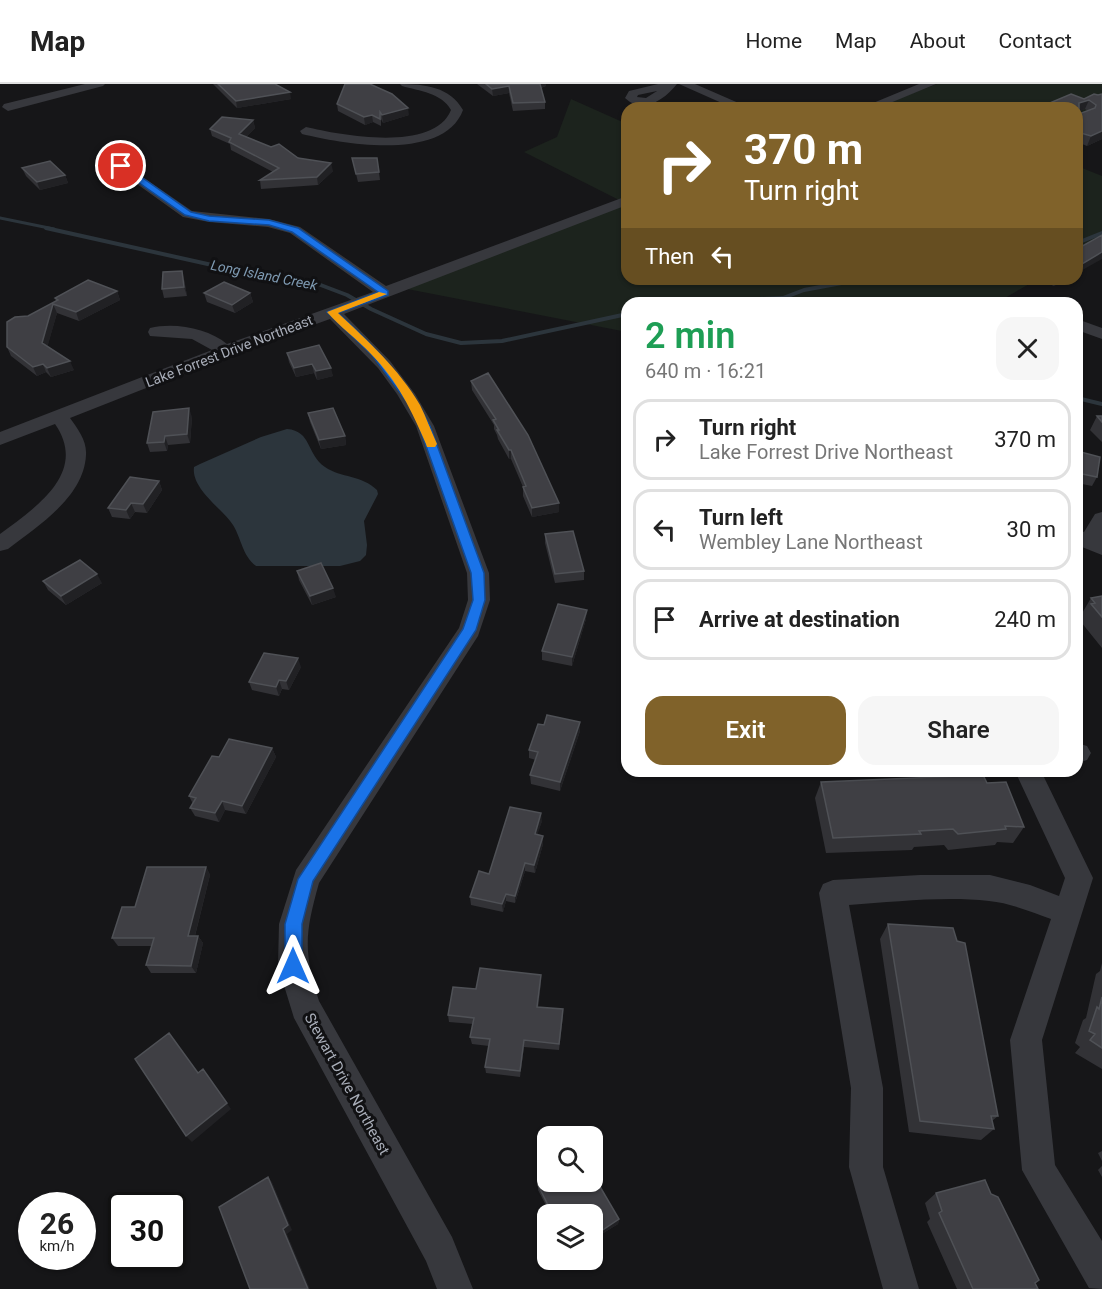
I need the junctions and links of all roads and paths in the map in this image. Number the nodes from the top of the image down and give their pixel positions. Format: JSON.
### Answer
{"nodes":[{"id":1,"x":99,"y":84,"type":"edge"},
{"id":2,"x":406,"y":84,"type":"edge"},
{"id":3,"x":685,"y":84,"type":"edge"},
{"id":4,"x":930,"y":84,"type":"edge"},
{"id":5,"x":729,"y":102,"type":"edge"},
{"id":6,"x":883,"y":102,"type":"edge"},
{"id":7,"x":8,"y":107,"type":"dead end"},
{"id":8,"x":306,"y":131,"type":"dead end"},
{"id":9,"x":121,"y":166,"type":"dead end"},
{"id":10,"x":621,"y":202,"type":"edge"},
{"id":11,"x":385,"y":293,"type":"junction"},
{"id":12,"x":338,"y":310,"type":"junction"},
{"id":13,"x":1083,"y":326,"type":"edge"},
{"id":14,"x":156,"y":332,"type":"dead end"},
{"id":15,"x":1102,"y":334,"type":"edge"},
{"id":16,"x":224,"y":351,"type":"junction"},
{"id":17,"x":59,"y":416,"type":"junction"},
{"id":18,"x":0,"y":439,"type":"edge"},
{"id":19,"x":1102,"y":519,"type":"edge"},
{"id":20,"x":1089,"y":542,"type":"edge"},
{"id":21,"x":1,"y":544,"type":"edge"},
{"id":22,"x":1031,"y":777,"type":"edge"},
{"id":23,"x":1066,"y":912,"type":"junction"},
{"id":24,"x":1102,"y":1275,"type":"edge"},
{"id":25,"x":455,"y":1289,"type":"edge"},
{"id":26,"x":901,"y":1289,"type":"edge"}],
"edges":[{"from":1,"to":7,"type":"street"},
{"from":2,"to":8,"type":"street"},
{"from":3,"to":5,"type":"street"},
{"from":4,"to":6,"type":"street"},
{"from":9,"to":11,"type":"street"},
{"from":10,"to":11,"type":"street","name":"Lake Forrest Drive Northeast"},
{"from":11,"to":12,"type":"street","name":"Lake Forrest Drive Northeast"},
{"from":12,"to":16,"type":"street","name":"Lake Forrest Drive Northeast"},
{"from":12,"to":25,"type":"street","name":"Stewart Drive Northeast"},
{"from":13,"to":15,"type":"street"},
{"from":14,"to":16,"type":"street"},
{"from":16,"to":17,"type":"street","name":"Lake Forrest Drive Northeast"},
{"from":17,"to":18,"type":"street","name":"Lake Forrest Drive Northeast"},
{"from":17,"to":21,"type":"street"},
{"from":19,"to":20,"type":"street"},
{"from":22,"to":23,"type":"street"},
{"from":23,"to":24,"type":"street"},
{"from":23,"to":26,"type":"street"}]}
